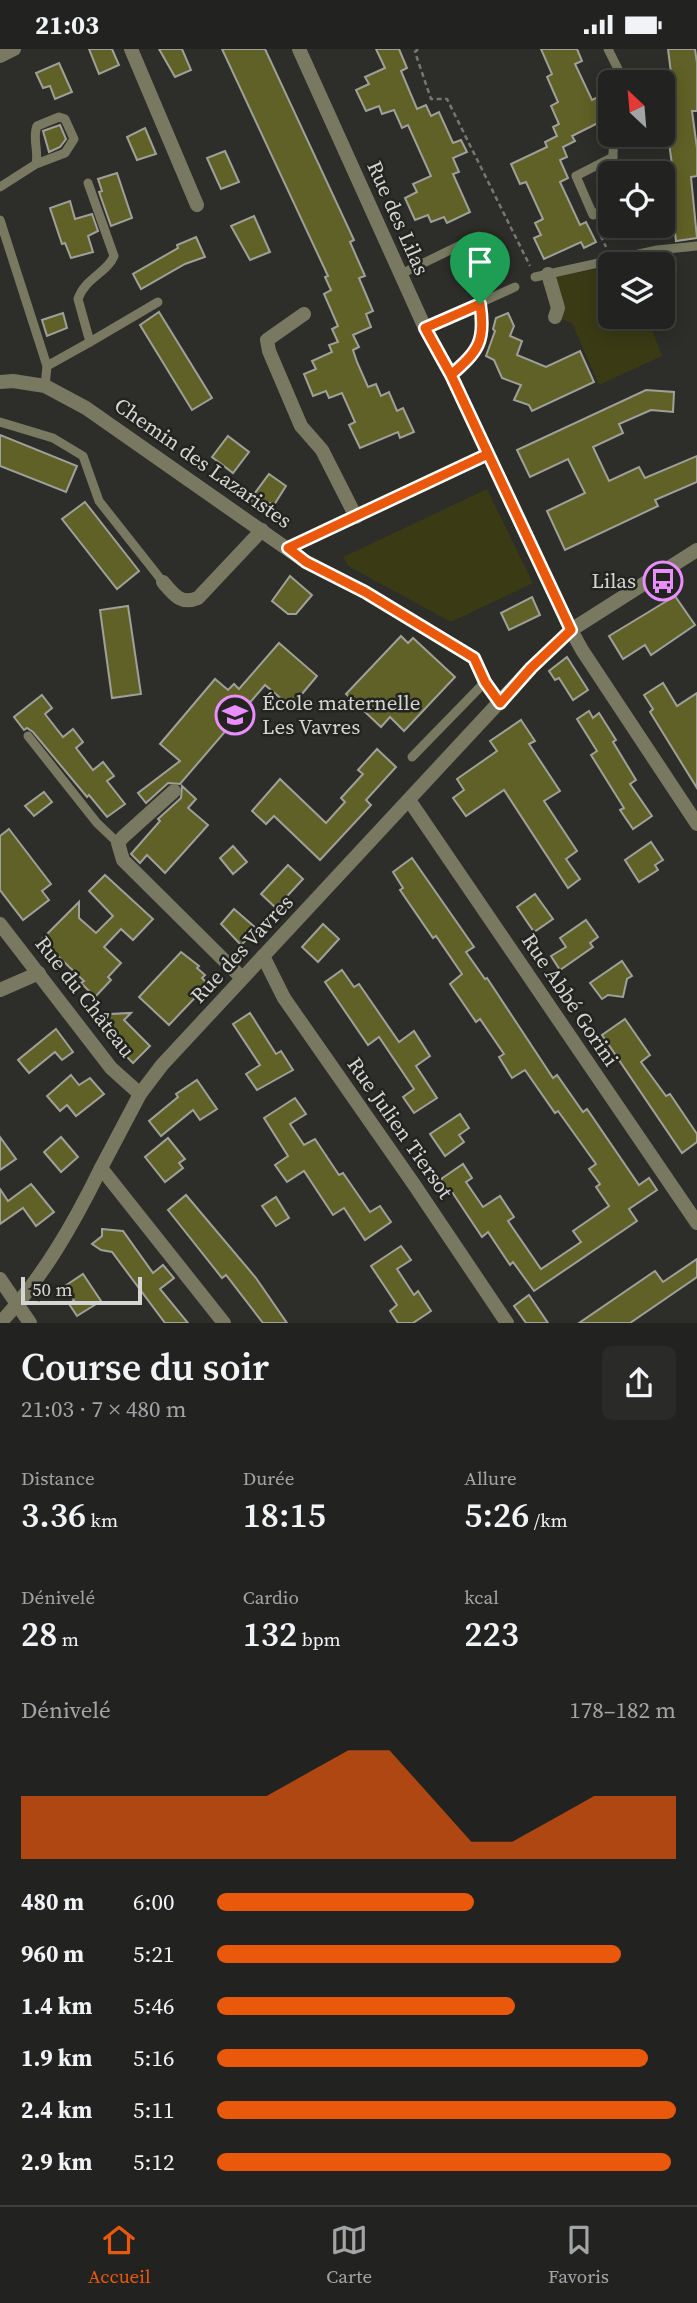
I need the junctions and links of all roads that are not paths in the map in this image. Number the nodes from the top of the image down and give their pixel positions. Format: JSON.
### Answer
{"nodes":[{"id":1,"x":14,"y":49,"type":"edge"},
{"id":2,"x":131,"y":49,"type":"edge"},
{"id":3,"x":299,"y":49,"type":"edge"},
{"id":4,"x":608,"y":49,"type":"edge"},
{"id":5,"x":0,"y":55,"type":"edge"},
{"id":6,"x":618,"y":70,"type":"edge"},
{"id":7,"x":613,"y":147,"type":"edge"},
{"id":8,"x":613,"y":157,"type":"junction"},
{"id":9,"x":605,"y":161,"type":"edge"},
{"id":10,"x":613,"y":161,"type":"edge"},
{"id":11,"x":36,"y":165,"type":"junction"},
{"id":12,"x":598,"y":165,"type":"edge"},
{"id":13,"x":88,"y":183,"type":"dead end"},
{"id":14,"x":0,"y":187,"type":"edge"},
{"id":15,"x":197,"y":205,"type":"dead end"},
{"id":16,"x":598,"y":212,"type":"edge"},
{"id":17,"x":0,"y":219,"type":"edge"},
{"id":18,"x":479,"y":236,"type":"dead end"},
{"id":19,"x":697,"y":246,"type":"edge"},
{"id":20,"x":401,"y":274,"type":"junction"},
{"id":21,"x":542,"y":276,"type":"joint"},
{"id":22,"x":515,"y":287,"type":"dead end"},
{"id":23,"x":159,"y":302,"type":"dead end"},
{"id":24,"x":304,"y":314,"type":"dead end"},
{"id":25,"x":555,"y":317,"type":"dead end"},
{"id":26,"x":425,"y":328,"type":"junction"},
{"id":27,"x":90,"y":342,"type":"junction"},
{"id":28,"x":47,"y":366,"type":"junction"},
{"id":29,"x":0,"y":382,"type":"edge"},
{"id":30,"x":45,"y":386,"type":"junction"},
{"id":31,"x":0,"y":422,"type":"edge"},
{"id":32,"x":488,"y":454,"type":"junction"},
{"id":33,"x":356,"y":517,"type":"junction"},
{"id":34,"x":262,"y":530,"type":"junction"},
{"id":35,"x":288,"y":548,"type":"junction"},
{"id":36,"x":695,"y":554,"type":"edge"},
{"id":37,"x":163,"y":582,"type":"joint"},
{"id":38,"x":571,"y":630,"type":"junction"},
{"id":39,"x":485,"y":682,"type":"junction"},
{"id":40,"x":500,"y":703,"type":"junction"},
{"id":41,"x":28,"y":736,"type":"dead end"},
{"id":42,"x":412,"y":757,"type":"dead end"},
{"id":43,"x":174,"y":791,"type":"dead end"},
{"id":44,"x":409,"y":800,"type":"junction"},
{"id":45,"x":697,"y":824,"type":"edge"},
{"id":46,"x":118,"y":843,"type":"junction"},
{"id":47,"x":0,"y":925,"type":"edge"},
{"id":48,"x":263,"y":956,"type":"junction"},
{"id":49,"x":39,"y":973,"type":"junction"},
{"id":50,"x":242,"y":978,"type":"junction"},
{"id":51,"x":0,"y":990,"type":"edge"},
{"id":52,"x":140,"y":1094,"type":"junction"},
{"id":53,"x":101,"y":1168,"type":"junction"},
{"id":54,"x":697,"y":1223,"type":"edge"},
{"id":55,"x":0,"y":1279,"type":"edge"},
{"id":56,"x":18,"y":1304,"type":"junction"},
{"id":57,"x":0,"y":1322,"type":"edge"},
{"id":58,"x":30,"y":1323,"type":"edge"},
{"id":59,"x":224,"y":1323,"type":"edge"},
{"id":60,"x":507,"y":1323,"type":"edge"}],
"edges":[{"from":1,"to":5,"type":"street"},
{"from":2,"to":15,"type":"street"},
{"from":3,"to":20,"type":"street","name":"Rue des Lilas"},
{"from":4,"to":6,"type":"lane"},
{"from":7,"to":8,"type":"lane"},
{"from":8,"to":9,"type":"lane"},
{"from":8,"to":10,"type":"lane"},
{"from":11,"to":11,"type":"lane"},
{"from":11,"to":14,"type":"lane"},
{"from":12,"to":16,"type":"lane"},
{"from":13,"to":27,"type":"lane"},
{"from":17,"to":28,"type":"lane"},
{"from":18,"to":20,"type":"lane"},
{"from":19,"to":21,"type":"lane"},
{"from":20,"to":26,"type":"street","name":"Rue des Lilas"},
{"from":21,"to":25,"type":"street"},
{"from":22,"to":26,"type":"lane"},
{"from":23,"to":27,"type":"lane"},
{"from":24,"to":33,"type":"street"},
{"from":26,"to":32,"type":"street","name":"Rue des Lilas"},
{"from":27,"to":28,"type":"lane"},
{"from":28,"to":30,"type":"lane"},
{"from":29,"to":30,"type":"street","name":"Chemin des Lazaristes"},
{"from":30,"to":34,"type":"street","name":"Chemin des Lazaristes"},
{"from":31,"to":37,"type":"lane"},
{"from":32,"to":33,"type":"street"},
{"from":32,"to":38,"type":"street","name":"Rue des Lilas"},
{"from":33,"to":35,"type":"street"},
{"from":34,"to":35,"type":"street","name":"Chemin des Lazaristes"},
{"from":34,"to":37,"type":"street"},
{"from":35,"to":39,"type":"street","name":"Chemin des Lazaristes"},
{"from":36,"to":38,"type":"street","name":"Rue des Vavres"},
{"from":38,"to":40,"type":"street","name":"Rue des Vavres"},
{"from":38,"to":45,"type":"street","name":"Rue des Lilas"},
{"from":39,"to":40,"type":"street","name":"Chemin des Lazaristes"},
{"from":39,"to":42,"type":"lane"},
{"from":40,"to":44,"type":"street","name":"Rue des Vavres"},
{"from":41,"to":46,"type":"lane"},
{"from":43,"to":46,"type":"street"},
{"from":44,"to":48,"type":"street","name":"Rue des Vavres"},
{"from":44,"to":54,"type":"street","name":"Rue Abbé Gorini"},
{"from":46,"to":50,"type":"street"},
{"from":47,"to":49,"type":"street","name":"Rue du Château"},
{"from":48,"to":50,"type":"street","name":"Rue des Vavres"},
{"from":48,"to":60,"type":"street","name":"Rue Julien Tiersot"},
{"from":49,"to":51,"type":"street"},
{"from":49,"to":52,"type":"street","name":"Rue du Château"},
{"from":50,"to":52,"type":"street","name":"Rue des Vavres"},
{"from":52,"to":53,"type":"street","name":"Rue des Vavres"},
{"from":53,"to":56,"type":"street","name":"Rue des Vavres"},
{"from":53,"to":59,"type":"street"},
{"from":55,"to":56,"type":"street"},
{"from":56,"to":57,"type":"street","name":"Rue des Vavres"},
{"from":56,"to":58,"type":"street"}]}
